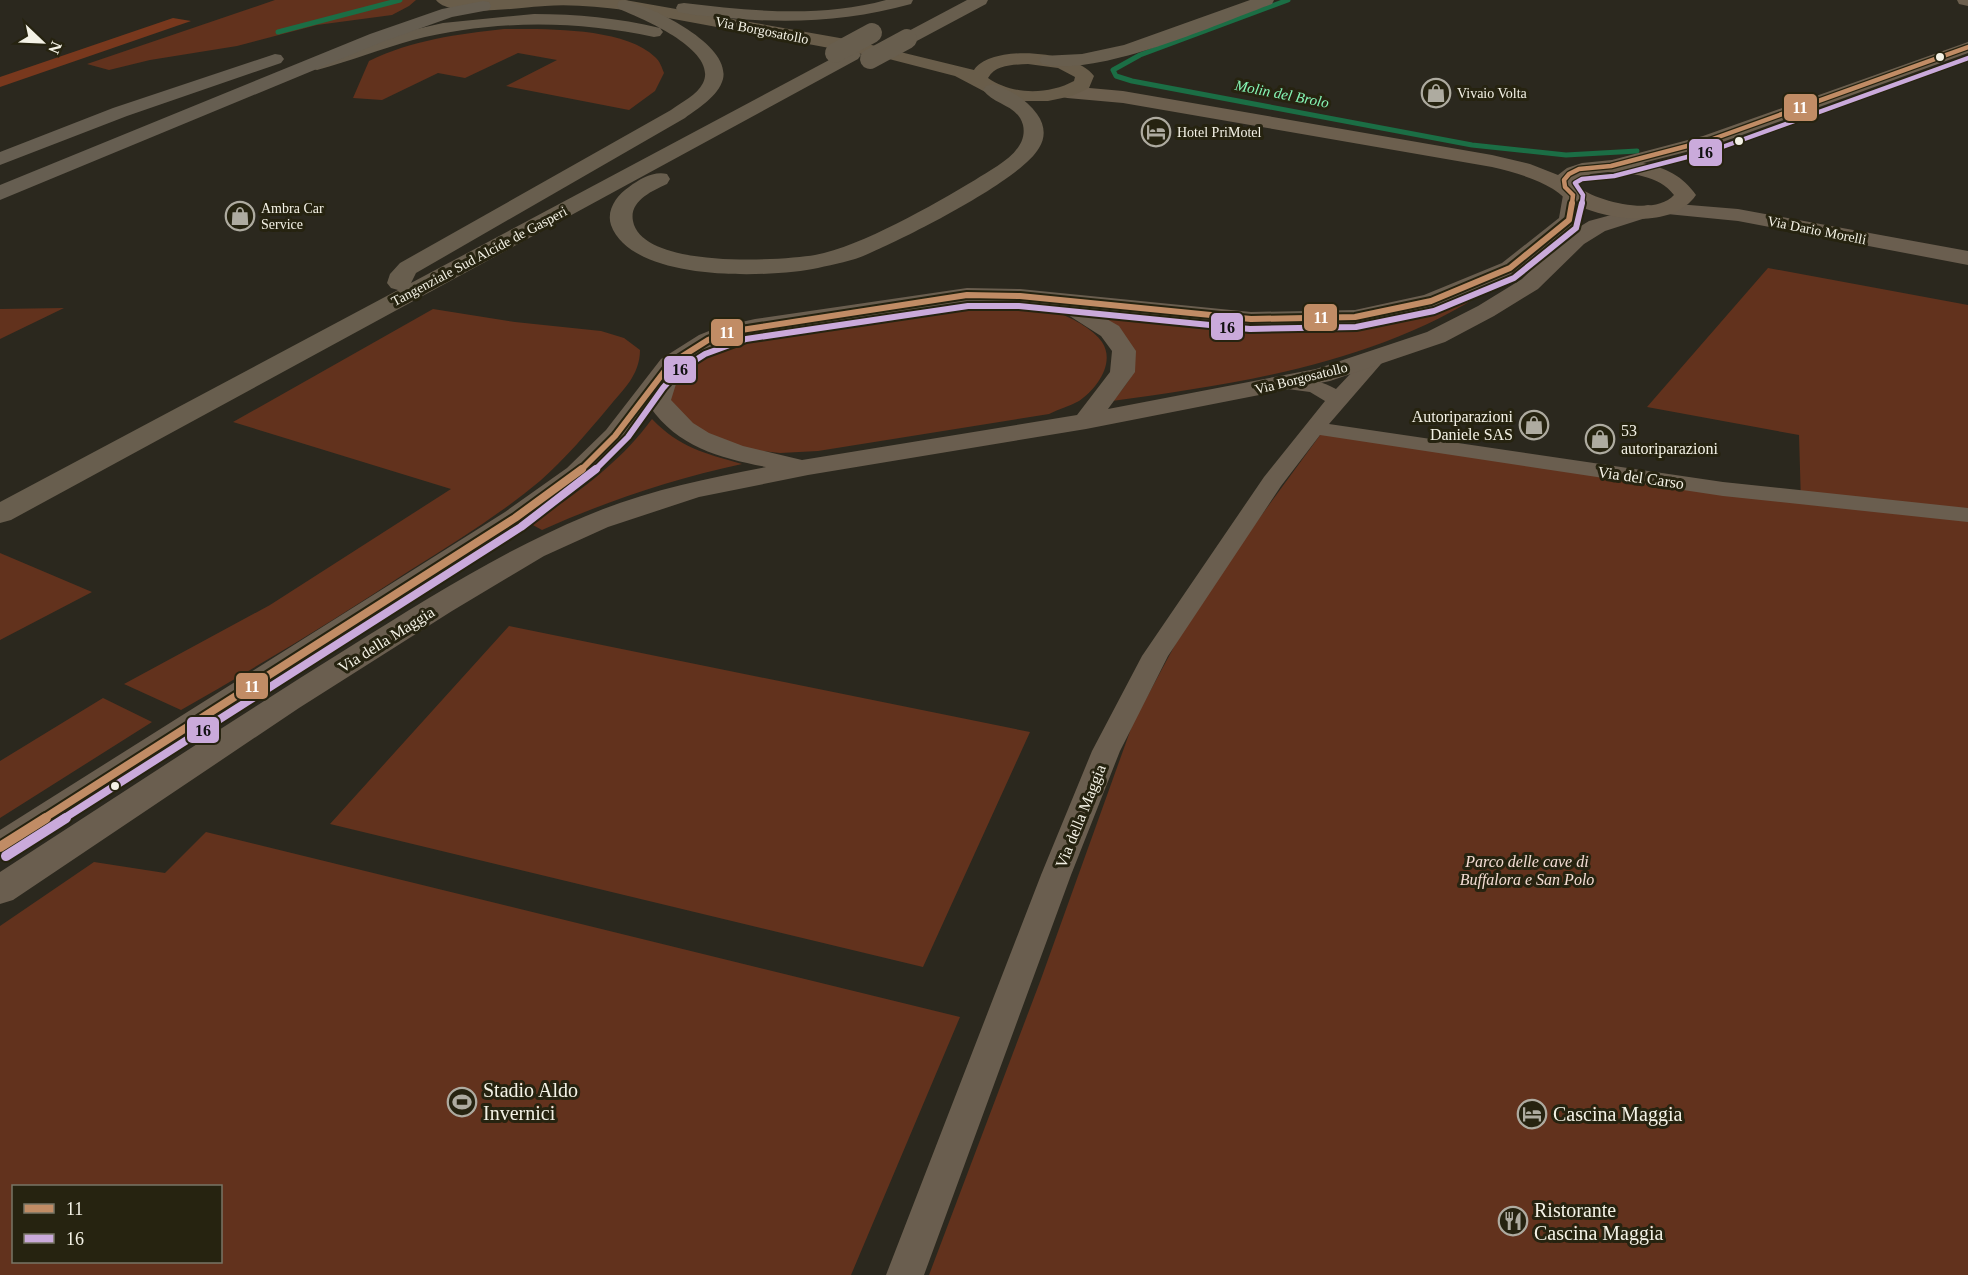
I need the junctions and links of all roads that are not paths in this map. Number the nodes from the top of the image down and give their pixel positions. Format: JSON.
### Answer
{"nodes":[{"id":1,"x":430,"y":0,"type":"edge"},
{"id":2,"x":444,"y":0,"type":"edge"},
{"id":3,"x":731,"y":0,"type":"edge"},
{"id":4,"x":881,"y":0,"type":"edge"},
{"id":5,"x":958,"y":0,"type":"edge"},
{"id":6,"x":980,"y":0,"type":"edge"},
{"id":7,"x":1266,"y":0,"type":"edge"},
{"id":8,"x":546,"y":1,"type":"edge"},
{"id":9,"x":632,"y":3,"type":"edge"},
{"id":10,"x":910,"y":5,"type":"edge"},
{"id":11,"x":483,"y":6,"type":"junction"},
{"id":12,"x":684,"y":8,"type":"junction"},
{"id":13,"x":885,"y":29,"type":"junction"},
{"id":14,"x":1968,"y":46,"type":"edge"},
{"id":15,"x":1968,"y":55,"type":"edge"},
{"id":16,"x":852,"y":56,"type":"junction"},
{"id":17,"x":301,"y":57,"type":"junction"},
{"id":18,"x":1048,"y":60,"type":"junction"},
{"id":19,"x":1002,"y":62,"type":"junction"},
{"id":20,"x":1922,"y":64,"type":"junction"},
{"id":21,"x":1085,"y":76,"type":"junction"},
{"id":22,"x":986,"y":84,"type":"junction"},
{"id":23,"x":1067,"y":92,"type":"junction"},
{"id":24,"x":694,"y":101,"type":"junction"},
{"id":25,"x":723,"y":139,"type":"junction"},
{"id":26,"x":1710,"y":140,"type":"junction"},
{"id":27,"x":0,"y":159,"type":"edge"},
{"id":28,"x":1602,"y":166,"type":"junction"},
{"id":29,"x":1679,"y":186,"type":"junction"},
{"id":30,"x":1569,"y":191,"type":"junction"},
{"id":31,"x":0,"y":193,"type":"edge"},
{"id":32,"x":1657,"y":210,"type":"junction"},
{"id":33,"x":1968,"y":247,"type":"edge"},
{"id":34,"x":1968,"y":258,"type":"edge"},
{"id":35,"x":400,"y":296,"type":"junction"},
{"id":36,"x":1053,"y":299,"type":"junction"},
{"id":37,"x":1377,"y":357,"type":"junction"},
{"id":38,"x":670,"y":364,"type":"junction"},
{"id":39,"x":1287,"y":384,"type":"junction"},
{"id":40,"x":1337,"y":400,"type":"junction"},
{"id":41,"x":1086,"y":421,"type":"junction"},
{"id":42,"x":1316,"y":428,"type":"junction"},
{"id":43,"x":808,"y":467,"type":"junction"},
{"id":44,"x":0,"y":494,"type":"edge"},
{"id":45,"x":0,"y":514,"type":"edge"},
{"id":46,"x":1968,"y":515,"type":"edge"},
{"id":47,"x":0,"y":847,"type":"edge"},
{"id":48,"x":0,"y":890,"type":"edge"},
{"id":49,"x":905,"y":1275,"type":"edge"}],
"edges":[{"from":1,"to":17,"type":"highway"},
{"from":2,"to":11,"type":"main road","name":"Via Borgosatollo"},
{"from":3,"to":4,"type":"highway"},
{"from":5,"to":13,"type":"highway","name":"Tangenziale Sud Alcide de Gasperi"},
{"from":6,"to":16,"type":"highway","bridge":true},
{"from":7,"to":18,"type":"highway"},
{"from":8,"to":9,"type":"main road","name":"Via Borgosatollo"},
{"from":8,"to":11,"type":"main road","name":"Via Borgosatollo"},
{"from":9,"to":12,"type":"main road","name":"Via Borgosatollo"},
{"from":9,"to":22,"type":"main road","name":"Via Borgosatollo"},
{"from":9,"to":24,"type":"highway"},
{"from":10,"to":12,"type":"highway"},
{"from":10,"to":13,"type":"highway","name":"Tangenziale Sud Alcide de Gasperi"},
{"from":11,"to":17,"type":"highway"},
{"from":12,"to":19,"type":"main road","name":"Via Borgosatollo"},
{"from":13,"to":16,"type":"highway","name":"Tangenziale Sud Alcide de Gasperi"},
{"from":14,"to":20,"type":"main road","name":"Via Borgosatollo"},
{"from":15,"to":20,"type":"main road","name":"Via Borgosatollo"},
{"from":16,"to":25,"type":"highway"},
{"from":16,"to":35,"type":"highway","name":"Tangenziale Sud Alcide de Gasperi"},
{"from":17,"to":24,"type":"highway"},
{"from":17,"to":27,"type":"highway"},
{"from":17,"to":31,"type":"highway"},
{"from":18,"to":19,"type":"main road","name":"Via Borgosatollo"},
{"from":18,"to":21,"type":"main road","name":"Via Borgosatollo"},
{"from":19,"to":22,"type":"main road"},
{"from":20,"to":26,"type":"main road","name":"Via Borgosatollo"},
{"from":21,"to":23,"type":"main road"},
{"from":21,"to":28,"type":"main road","name":"Via Borgosatollo"},
{"from":22,"to":23,"type":"main road","name":"Via Borgosatollo"},
{"from":22,"to":25,"type":"highway"},
{"from":23,"to":30,"type":"main road","name":"Via Borgosatollo"},
{"from":24,"to":35,"type":"highway"},
{"from":25,"to":35,"type":"highway"},
{"from":26,"to":28,"type":"main road","name":"Via Borgosatollo"},
{"from":26,"to":29,"type":"main road","name":"Via Borgosatollo"},
{"from":28,"to":29,"type":"main road"},
{"from":28,"to":30,"type":"main road"},
{"from":29,"to":32,"type":"main road"},
{"from":29,"to":33,"type":"street","name":"Via Dario Morelli"},
{"from":30,"to":32,"type":"main road","name":"Via Borgosatollo"},
{"from":30,"to":36,"type":"street"},
{"from":32,"to":34,"type":"street","name":"Via Dario Morelli"},
{"from":32,"to":37,"type":"street","name":"Via Borgosatollo"},
{"from":35,"to":44,"type":"highway","name":"Tangenziale Sud Alcide de Gasperi"},
{"from":35,"to":45,"type":"highway","name":"Tangenziale Sud Alcide de Gasperi"},
{"from":36,"to":38,"type":"street"},
{"from":36,"to":41,"type":"street"},
{"from":37,"to":39,"type":"street","name":"Via Borgosatollo"},
{"from":37,"to":40,"type":"street","name":"Via della Maggia"},
{"from":38,"to":43,"type":"street","name":"Via della Maggia"},
{"from":38,"to":47,"type":"street","name":"Via della Maggia"},
{"from":39,"to":40,"type":"street"},
{"from":39,"to":41,"type":"street","name":"Via Borgosatollo"},
{"from":40,"to":42,"type":"street","name":"Via della Maggia"},
{"from":41,"to":43,"type":"street","name":"Via della Maggia"},
{"from":42,"to":46,"type":"street","name":"Via del Carso"},
{"from":42,"to":49,"type":"street","name":"Via della Maggia"},
{"from":43,"to":48,"type":"street","name":"Via della Maggia"}]}
